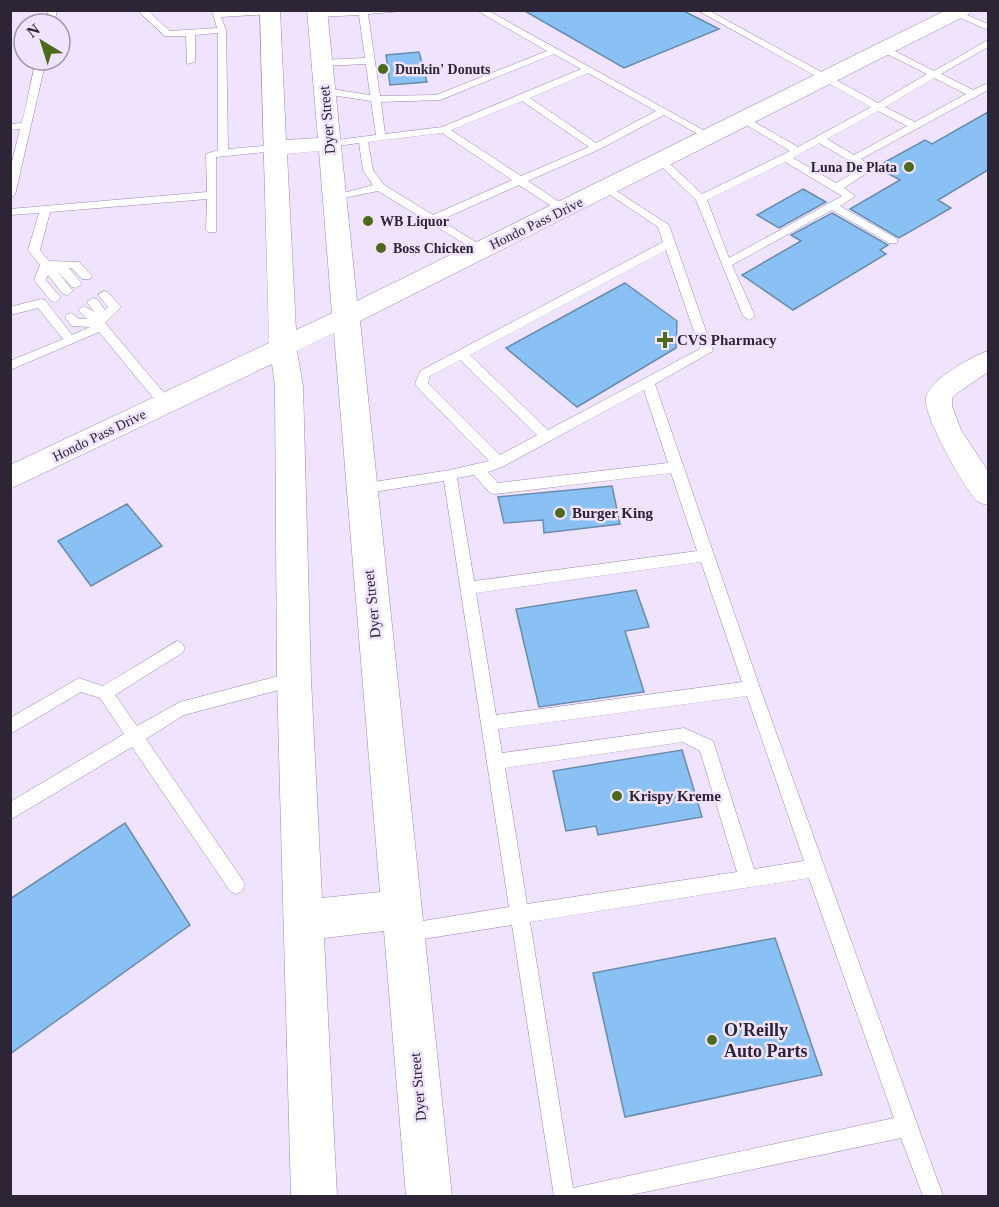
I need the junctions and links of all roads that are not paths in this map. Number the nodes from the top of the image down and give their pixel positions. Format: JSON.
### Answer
{"nodes":[{"id":1,"x":141,"y":10,"type":"edge"},
{"id":2,"x":411,"y":10,"type":"edge"},
{"id":3,"x":480,"y":10,"type":"edge"},
{"id":4,"x":701,"y":10,"type":"edge"},
{"id":5,"x":317,"y":12,"type":"edge"},
{"id":6,"x":363,"y":12,"type":"junction"},
{"id":7,"x":959,"y":12,"type":"edge"},
{"id":8,"x":216,"y":13,"type":"edge"},
{"id":9,"x":270,"y":13,"type":"edge"},
{"id":10,"x":988,"y":27,"type":"edge"},
{"id":11,"x":222,"y":30,"type":"junction"},
{"id":12,"x":191,"y":33,"type":"junction"},
{"id":13,"x":988,"y":44,"type":"edge"},
{"id":14,"x":884,"y":49,"type":"junction"},
{"id":15,"x":554,"y":51,"type":"junction"},
{"id":16,"x":371,"y":61,"type":"junction"},
{"id":17,"x":190,"y":62,"type":"dead end"},
{"id":18,"x":321,"y":63,"type":"junction"},
{"id":19,"x":588,"y":70,"type":"junction"},
{"id":20,"x":38,"y":72,"type":"edge"},
{"id":21,"x":932,"y":74,"type":"junction"},
{"id":22,"x":825,"y":78,"type":"junction"},
{"id":23,"x":988,"y":86,"type":"edge"},
{"id":24,"x":325,"y":91,"type":"junction"},
{"id":25,"x":972,"y":94,"type":"junction"},
{"id":26,"x":522,"y":97,"type":"junction"},
{"id":27,"x":375,"y":99,"type":"junction"},
{"id":28,"x":878,"y":107,"type":"junction"},
{"id":29,"x":664,"y":111,"type":"junction"},
{"id":30,"x":743,"y":119,"type":"junction"},
{"id":31,"x":26,"y":125,"type":"junction"},
{"id":32,"x":915,"y":126,"type":"junction"},
{"id":33,"x":10,"y":127,"type":"edge"},
{"id":34,"x":444,"y":130,"type":"junction"},
{"id":35,"x":709,"y":136,"type":"junction"},
{"id":36,"x":381,"y":138,"type":"junction"},
{"id":37,"x":819,"y":139,"type":"junction"},
{"id":38,"x":363,"y":140,"type":"junction"},
{"id":39,"x":329,"y":144,"type":"junction"},
{"id":40,"x":596,"y":147,"type":"junction"},
{"id":41,"x":274,"y":148,"type":"junction"},
{"id":42,"x":798,"y":151,"type":"junction"},
{"id":43,"x":223,"y":153,"type":"junction"},
{"id":44,"x":786,"y":158,"type":"junction"},
{"id":45,"x":854,"y":159,"type":"junction"},
{"id":46,"x":660,"y":161,"type":"junction"},
{"id":47,"x":522,"y":182,"type":"junction"},
{"id":48,"x":380,"y":187,"type":"junction"},
{"id":49,"x":607,"y":188,"type":"junction"},
{"id":50,"x":836,"y":188,"type":"junction"},
{"id":51,"x":10,"y":195,"type":"edge"},
{"id":52,"x":212,"y":195,"type":"junction"},
{"id":53,"x":334,"y":197,"type":"junction"},
{"id":54,"x":701,"y":200,"type":"junction"},
{"id":55,"x":832,"y":206,"type":"junction"},
{"id":56,"x":45,"y":209,"type":"junction"},
{"id":57,"x":563,"y":209,"type":"junction"},
{"id":58,"x":10,"y":212,"type":"edge"},
{"id":59,"x":433,"y":219,"type":"junction"},
{"id":60,"x":212,"y":230,"type":"dead end"},
{"id":61,"x":893,"y":241,"type":"dead end"},
{"id":62,"x":670,"y":243,"type":"junction"},
{"id":63,"x":482,"y":250,"type":"junction"},
{"id":64,"x":46,"y":264,"type":"junction"},
{"id":65,"x":726,"y":264,"type":"junction"},
{"id":66,"x":76,"y":283,"type":"dead end"},
{"id":67,"x":55,"y":298,"type":"dead end"},
{"id":68,"x":10,"y":311,"type":"edge"},
{"id":69,"x":749,"y":316,"type":"dead end"},
{"id":70,"x":71,"y":317,"type":"dead end"},
{"id":71,"x":344,"y":318,"type":"junction"},
{"id":72,"x":100,"y":325,"type":"junction"},
{"id":73,"x":71,"y":340,"type":"junction"},
{"id":74,"x":283,"y":346,"type":"junction"},
{"id":75,"x":460,"y":354,"type":"junction"},
{"id":76,"x":988,"y":360,"type":"edge"},
{"id":77,"x":10,"y":366,"type":"edge"},
{"id":78,"x":648,"y":382,"type":"junction"},
{"id":79,"x":165,"y":403,"type":"junction"},
{"id":80,"x":547,"y":436,"type":"junction"},
{"id":81,"x":499,"y":462,"type":"junction"},
{"id":82,"x":677,"y":467,"type":"junction"},
{"id":83,"x":477,"y":469,"type":"junction"},
{"id":84,"x":14,"y":470,"type":"edge"},
{"id":85,"x":450,"y":475,"type":"junction"},
{"id":86,"x":361,"y":489,"type":"junction"},
{"id":87,"x":988,"y":494,"type":"edge"},
{"id":88,"x":706,"y":556,"type":"junction"},
{"id":89,"x":467,"y":588,"type":"junction"},
{"id":90,"x":177,"y":648,"type":"dead end"},
{"id":91,"x":294,"y":679,"type":"junction"},
{"id":92,"x":752,"y":688,"type":"junction"},
{"id":93,"x":105,"y":693,"type":"junction"},
{"id":94,"x":489,"y":723,"type":"junction"},
{"id":95,"x":10,"y":727,"type":"edge"},
{"id":96,"x":135,"y":736,"type":"junction"},
{"id":97,"x":495,"y":762,"type":"junction"},
{"id":98,"x":10,"y":812,"type":"edge"},
{"id":99,"x":815,"y":868,"type":"junction"},
{"id":100,"x":748,"y":879,"type":"junction"},
{"id":101,"x":236,"y":885,"type":"dead end"},
{"id":102,"x":519,"y":914,"type":"junction"},
{"id":103,"x":302,"y":921,"type":"junction"},
{"id":104,"x":403,"y":921,"type":"junction"},
{"id":105,"x":907,"y":1126,"type":"junction"},
{"id":106,"x":314,"y":1197,"type":"edge"},
{"id":107,"x":429,"y":1197,"type":"edge"},
{"id":108,"x":564,"y":1197,"type":"edge"},
{"id":109,"x":579,"y":1197,"type":"edge"},
{"id":110,"x":933,"y":1197,"type":"edge"}],
"edges":[{"from":1,"to":12,"type":"lane"},
{"from":2,"to":6,"type":"lane"},
{"from":3,"to":15,"type":"lane"},
{"from":4,"to":22,"type":"lane"},
{"from":5,"to":6,"type":"lane"},
{"from":5,"to":9,"type":"main road"},
{"from":5,"to":18,"type":"main road","name":"Dyer Street"},
{"from":6,"to":16,"type":"lane"},
{"from":7,"to":10,"type":"lane"},
{"from":7,"to":14,"type":"main road","name":"Hondo Pass Drive"},
{"from":8,"to":9,"type":"lane"},
{"from":8,"to":11,"type":"lane"},
{"from":9,"to":41,"type":"main road"},
{"from":11,"to":12,"type":"lane"},
{"from":11,"to":43,"type":"lane"},
{"from":12,"to":17,"type":"lane"},
{"from":13,"to":21,"type":"lane"},
{"from":14,"to":21,"type":"lane"},
{"from":14,"to":22,"type":"main road","name":"Hondo Pass Drive"},
{"from":15,"to":19,"type":"lane"},
{"from":15,"to":27,"type":"lane"},
{"from":16,"to":18,"type":"lane"},
{"from":16,"to":27,"type":"lane"},
{"from":18,"to":24,"type":"main road","name":"Dyer Street"},
{"from":19,"to":26,"type":"lane"},
{"from":19,"to":29,"type":"lane"},
{"from":20,"to":31,"type":"lane"},
{"from":21,"to":25,"type":"lane"},
{"from":21,"to":28,"type":"lane"},
{"from":22,"to":28,"type":"lane"},
{"from":22,"to":30,"type":"main road","name":"Hondo Pass Drive"},
{"from":23,"to":25,"type":"lane"},
{"from":24,"to":27,"type":"lane"},
{"from":24,"to":39,"type":"main road","name":"Dyer Street"},
{"from":25,"to":32,"type":"lane"},
{"from":26,"to":34,"type":"lane"},
{"from":26,"to":40,"type":"lane"},
{"from":27,"to":36,"type":"lane"},
{"from":28,"to":32,"type":"lane"},
{"from":28,"to":37,"type":"lane"},
{"from":29,"to":35,"type":"lane"},
{"from":29,"to":40,"type":"lane"},
{"from":30,"to":35,"type":"main road","name":"Hondo Pass Drive"},
{"from":30,"to":42,"type":"lane"},
{"from":31,"to":33,"type":"lane"},
{"from":31,"to":51,"type":"lane"},
{"from":32,"to":45,"type":"lane"},
{"from":34,"to":36,"type":"lane"},
{"from":34,"to":47,"type":"lane"},
{"from":35,"to":46,"type":"main road","name":"Hondo Pass Drive"},
{"from":36,"to":38,"type":"lane"},
{"from":37,"to":42,"type":"lane"},
{"from":37,"to":45,"type":"lane"},
{"from":38,"to":39,"type":"lane"},
{"from":38,"to":48,"type":"lane"},
{"from":39,"to":41,"type":"main road"},
{"from":39,"to":53,"type":"main road","name":"Dyer Street"},
{"from":40,"to":47,"type":"lane"},
{"from":41,"to":43,"type":"lane"},
{"from":41,"to":74,"type":"main road"},
{"from":42,"to":44,"type":"lane"},
{"from":43,"to":52,"type":"lane"},
{"from":44,"to":50,"type":"lane"},
{"from":44,"to":54,"type":"lane"},
{"from":45,"to":50,"type":"lane"},
{"from":46,"to":49,"type":"main road","name":"Hondo Pass Drive"},
{"from":46,"to":54,"type":"lane"},
{"from":47,"to":57,"type":"lane"},
{"from":47,"to":59,"type":"lane"},
{"from":48,"to":53,"type":"lane"},
{"from":48,"to":59,"type":"lane"},
{"from":49,"to":57,"type":"main road","name":"Hondo Pass Drive"},
{"from":49,"to":62,"type":"lane"},
{"from":50,"to":55,"type":"lane"},
{"from":52,"to":56,"type":"lane"},
{"from":52,"to":60,"type":"lane"},
{"from":53,"to":71,"type":"main road","name":"Dyer Street"},
{"from":54,"to":65,"type":"lane"},
{"from":55,"to":61,"type":"lane"},
{"from":55,"to":65,"type":"lane"},
{"from":56,"to":58,"type":"lane"},
{"from":56,"to":64,"type":"lane"},
{"from":57,"to":63,"type":"main road","name":"Hondo Pass Drive"},
{"from":59,"to":63,"type":"lane"},
{"from":62,"to":75,"type":"lane"},
{"from":62,"to":78,"type":"lane"},
{"from":63,"to":71,"type":"main road","name":"Hondo Pass Drive"},
{"from":64,"to":66,"type":"lane"},
{"from":64,"to":67,"type":"lane"},
{"from":65,"to":69,"type":"lane"},
{"from":68,"to":73,"type":"lane"},
{"from":70,"to":72,"type":"lane"},
{"from":71,"to":74,"type":"main road","name":"Hondo Pass Drive"},
{"from":71,"to":86,"type":"main road","name":"Dyer Street"},
{"from":72,"to":72,"type":"lane"},
{"from":72,"to":73,"type":"lane"},
{"from":72,"to":79,"type":"lane"},
{"from":73,"to":77,"type":"lane"},
{"from":74,"to":79,"type":"main road","name":"Hondo Pass Drive"},
{"from":74,"to":91,"type":"main road"},
{"from":75,"to":80,"type":"lane"},
{"from":75,"to":81,"type":"lane"},
{"from":76,"to":87,"type":"street"},
{"from":78,"to":80,"type":"lane"},
{"from":78,"to":82,"type":"lane"},
{"from":79,"to":84,"type":"main road","name":"Hondo Pass Drive"},
{"from":80,"to":81,"type":"lane"},
{"from":81,"to":83,"type":"lane"},
{"from":82,"to":83,"type":"lane"},
{"from":82,"to":88,"type":"lane"},
{"from":83,"to":85,"type":"lane"},
{"from":85,"to":86,"type":"lane"},
{"from":85,"to":89,"type":"lane"},
{"from":86,"to":104,"type":"main road","name":"Dyer Street"},
{"from":88,"to":89,"type":"lane"},
{"from":88,"to":92,"type":"lane"},
{"from":89,"to":94,"type":"lane"},
{"from":90,"to":93,"type":"lane"},
{"from":91,"to":96,"type":"lane"},
{"from":91,"to":103,"type":"main road"},
{"from":92,"to":94,"type":"lane"},
{"from":92,"to":99,"type":"lane"},
{"from":93,"to":95,"type":"lane"},
{"from":93,"to":96,"type":"lane"},
{"from":94,"to":97,"type":"lane"},
{"from":96,"to":98,"type":"lane"},
{"from":96,"to":101,"type":"lane"},
{"from":97,"to":100,"type":"lane"},
{"from":97,"to":102,"type":"lane"},
{"from":99,"to":100,"type":"lane"},
{"from":99,"to":105,"type":"lane"},
{"from":100,"to":102,"type":"lane"},
{"from":102,"to":104,"type":"lane"},
{"from":102,"to":108,"type":"lane"},
{"from":103,"to":104,"type":"main road"},
{"from":103,"to":106,"type":"main road"},
{"from":104,"to":107,"type":"main road","name":"Dyer Street"},
{"from":105,"to":109,"type":"lane"},
{"from":105,"to":110,"type":"lane"}]}
